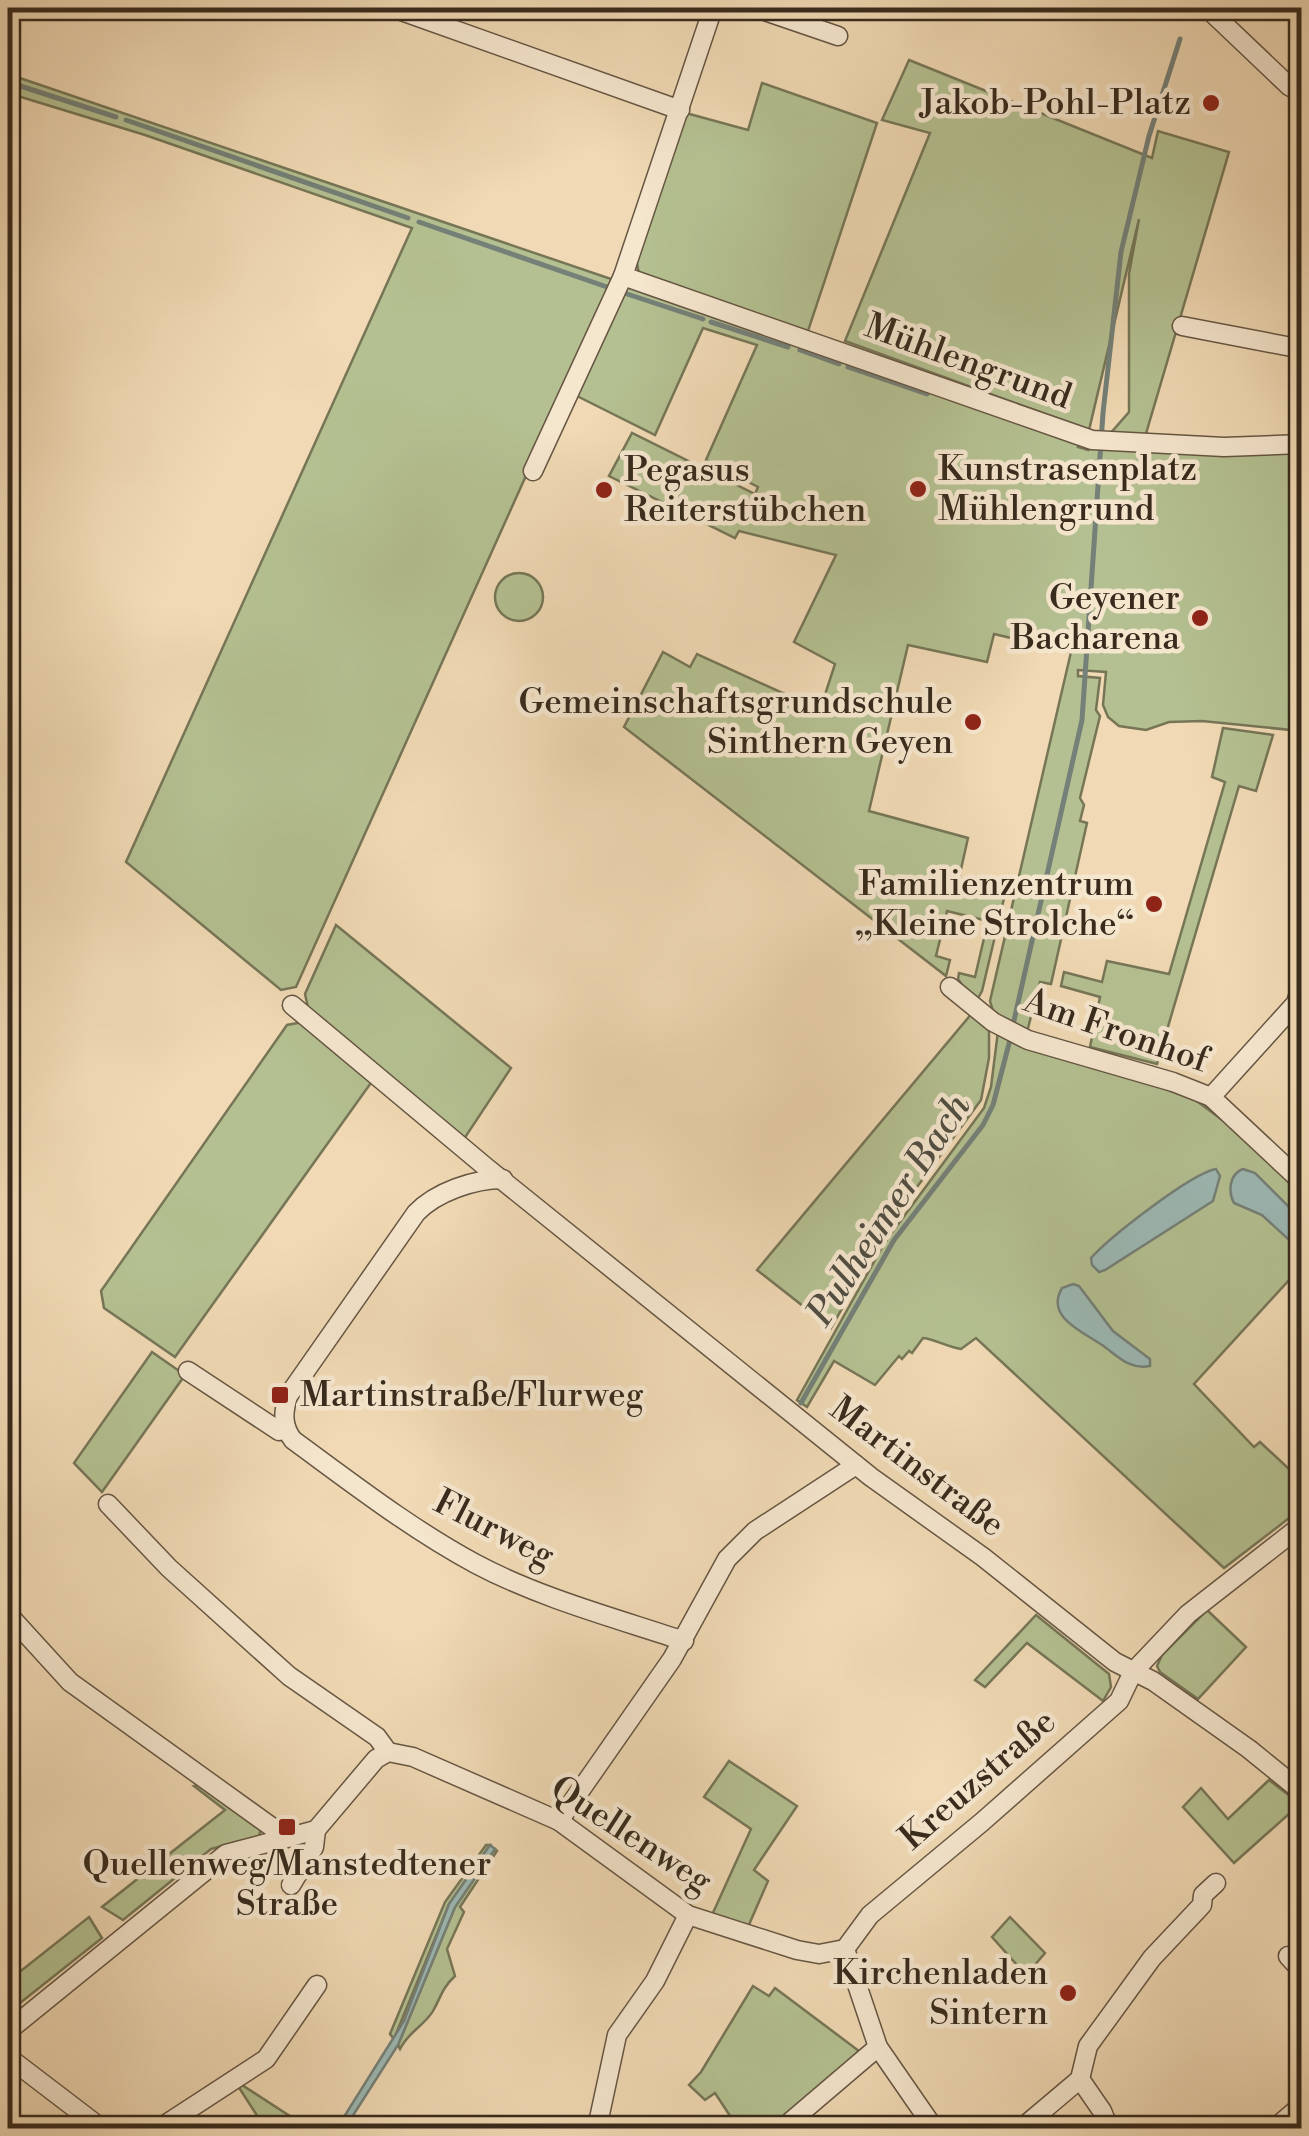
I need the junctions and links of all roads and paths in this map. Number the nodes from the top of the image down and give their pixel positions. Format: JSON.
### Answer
{"nodes":[{"id":1,"x":393,"y":8,"type":"edge"},
{"id":2,"x":713,"y":8,"type":"edge"},
{"id":3,"x":756,"y":8,"type":"edge"},
{"id":4,"x":1207,"y":8,"type":"edge"},
{"id":5,"x":838,"y":36,"type":"dead end"},
{"id":6,"x":1302,"y":93,"type":"edge"},
{"id":7,"x":680,"y":110,"type":"junction"},
{"id":8,"x":623,"y":276,"type":"junction"},
{"id":9,"x":1182,"y":326,"type":"dead end"},
{"id":10,"x":1302,"y":349,"type":"edge"},
{"id":11,"x":1302,"y":444,"type":"edge"},
{"id":12,"x":533,"y":471,"type":"dead end"},
{"id":13,"x":1302,"y":984,"type":"edge"},
{"id":14,"x":950,"y":987,"type":"dead end"},
{"id":15,"x":1299,"y":1004,"type":"edge"},
{"id":16,"x":292,"y":1005,"type":"dead end"},
{"id":17,"x":1211,"y":1097,"type":"junction"},
{"id":18,"x":495,"y":1173,"type":"junction"},
{"id":19,"x":1302,"y":1182,"type":"edge"},
{"id":20,"x":188,"y":1371,"type":"dead end"},
{"id":21,"x":289,"y":1434,"type":"junction"},
{"id":22,"x":856,"y":1465,"type":"junction"},
{"id":23,"x":108,"y":1504,"type":"dead end"},
{"id":24,"x":1302,"y":1525,"type":"edge"},
{"id":25,"x":11,"y":1618,"type":"edge"},
{"id":26,"x":684,"y":1640,"type":"junction"},
{"id":27,"x":1133,"y":1672,"type":"junction"},
{"id":28,"x":388,"y":1752,"type":"junction"},
{"id":29,"x":1302,"y":1792,"type":"edge"},
{"id":30,"x":559,"y":1822,"type":"junction"},
{"id":31,"x":316,"y":1830,"type":"junction"},
{"id":32,"x":287,"y":1838,"type":"junction"},
{"id":33,"x":1216,"y":1883,"type":"dead end"},
{"id":34,"x":291,"y":1885,"type":"dead end"},
{"id":35,"x":688,"y":1915,"type":"junction"},
{"id":36,"x":844,"y":1949,"type":"junction"},
{"id":37,"x":1288,"y":1956,"type":"dead end"},
{"id":38,"x":1302,"y":1972,"type":"edge"},
{"id":39,"x":316,"y":1985,"type":"dead end"},
{"id":40,"x":8,"y":2030,"type":"edge"},
{"id":41,"x":878,"y":2047,"type":"junction"},
{"id":42,"x":8,"y":2056,"type":"edge"},
{"id":43,"x":1080,"y":2079,"type":"junction"},
{"id":44,"x":1302,"y":2105,"type":"edge"},
{"id":45,"x":101,"y":2128,"type":"edge"},
{"id":46,"x":160,"y":2128,"type":"edge"},
{"id":47,"x":597,"y":2128,"type":"edge"},
{"id":48,"x":783,"y":2128,"type":"edge"},
{"id":49,"x":934,"y":2128,"type":"edge"},
{"id":50,"x":1022,"y":2128,"type":"edge"},
{"id":51,"x":1109,"y":2128,"type":"edge"},
{"id":52,"x":1275,"y":2128,"type":"edge"}],
"edges":[{"from":1,"to":7,"type":"street"},
{"from":2,"to":7,"type":"street"},
{"from":3,"to":5,"type":"street"},
{"from":4,"to":6,"type":"street"},
{"from":7,"to":8,"type":"street"},
{"from":8,"to":11,"type":"street","name":"Mühlengrund"},
{"from":8,"to":12,"type":"street"},
{"from":9,"to":10,"type":"street"},
{"from":13,"to":15,"type":"street"},
{"from":14,"to":17,"type":"street","name":"Am Fronhof"},
{"from":15,"to":17,"type":"street"},
{"from":16,"to":18,"type":"street","name":"Martinstraße"},
{"from":17,"to":19,"type":"street","name":"Am Fronhof"},
{"from":18,"to":21,"type":"street"},
{"from":18,"to":22,"type":"street","name":"Martinstraße"},
{"from":20,"to":21,"type":"street","name":"Flurweg"},
{"from":21,"to":26,"type":"street","name":"Flurweg"},
{"from":22,"to":26,"type":"street"},
{"from":22,"to":27,"type":"street","name":"Martinstraße"},
{"from":23,"to":28,"type":"street","name":"Quellenweg"},
{"from":24,"to":27,"type":"street","name":"Kreuzstraße"},
{"from":25,"to":32,"type":"street"},
{"from":26,"to":30,"type":"street"},
{"from":27,"to":29,"type":"street","name":"Martinstraße"},
{"from":27,"to":36,"type":"street","name":"Kreuzstraße"},
{"from":28,"to":30,"type":"street","name":"Quellenweg"},
{"from":28,"to":31,"type":"street"},
{"from":30,"to":35,"type":"street","name":"Quellenweg"},
{"from":31,"to":32,"type":"street"},
{"from":31,"to":34,"type":"street"},
{"from":32,"to":40,"type":"street"},
{"from":33,"to":43,"type":"street"},
{"from":35,"to":36,"type":"street","name":"Quellenweg"},
{"from":35,"to":47,"type":"street"},
{"from":36,"to":41,"type":"street"},
{"from":37,"to":38,"type":"street"},
{"from":39,"to":46,"type":"street"},
{"from":41,"to":48,"type":"street"},
{"from":41,"to":49,"type":"street"},
{"from":42,"to":45,"type":"street"},
{"from":43,"to":50,"type":"street"},
{"from":43,"to":51,"type":"street"},
{"from":44,"to":52,"type":"street"}]}
